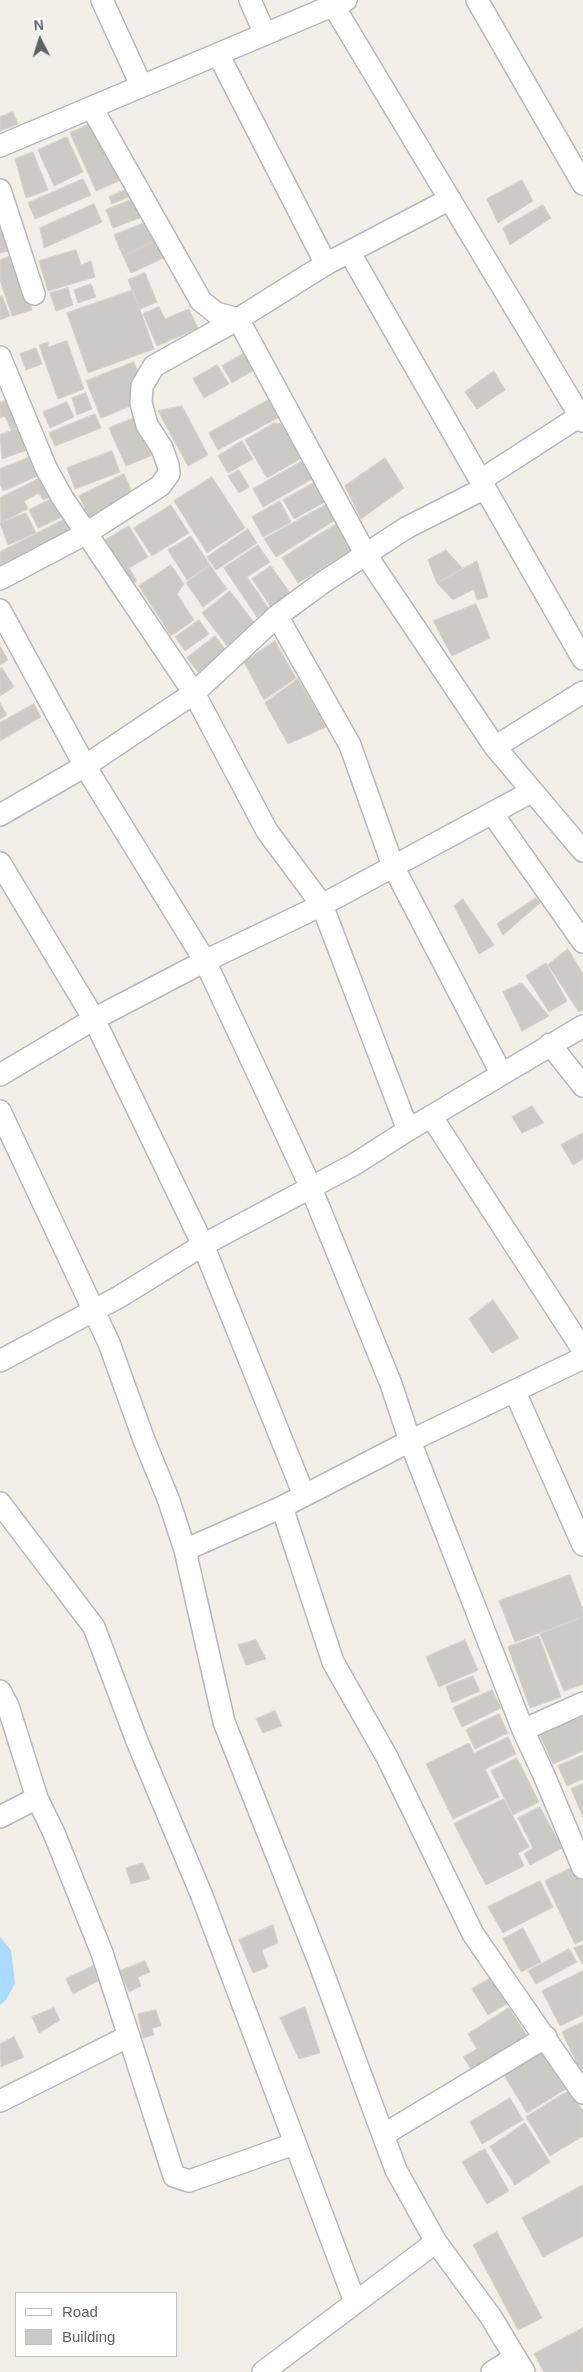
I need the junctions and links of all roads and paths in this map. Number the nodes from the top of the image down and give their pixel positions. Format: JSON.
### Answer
{"nodes":[{"id":1,"x":102,"y":0,"type":"edge"},
{"id":2,"x":250,"y":0,"type":"edge"},
{"id":3,"x":477,"y":0,"type":"edge"},
{"id":4,"x":337,"y":2,"type":"edge"},
{"id":5,"x":266,"y":34,"type":"junction"},
{"id":6,"x":218,"y":54,"type":"junction"},
{"id":7,"x":141,"y":85,"type":"junction"},
{"id":8,"x":92,"y":108,"type":"junction"},
{"id":9,"x":0,"y":146,"type":"edge"},
{"id":10,"x":583,"y":184,"type":"edge"},
{"id":11,"x":0,"y":190,"type":"edge"},
{"id":12,"x":450,"y":199,"type":"junction"},
{"id":13,"x":350,"y":253,"type":"junction"},
{"id":14,"x":326,"y":264,"type":"junction"},
{"id":15,"x":34,"y":294,"type":"dead end"},
{"id":16,"x":238,"y":319,"type":"junction"},
{"id":17,"x":0,"y":357,"type":"edge"},
{"id":18,"x":582,"y":417,"type":"edge"},
{"id":19,"x":483,"y":484,"type":"junction"},
{"id":20,"x":85,"y":534,"type":"junction"},
{"id":21,"x":366,"y":554,"type":"junction"},
{"id":22,"x":0,"y":579,"type":"edge"},
{"id":23,"x":0,"y":610,"type":"edge"},
{"id":24,"x":278,"y":616,"type":"junction"},
{"id":25,"x":583,"y":659,"type":"edge"},
{"id":26,"x":194,"y":692,"type":"junction"},
{"id":27,"x":583,"y":692,"type":"edge"},
{"id":28,"x":495,"y":747,"type":"junction"},
{"id":29,"x":85,"y":766,"type":"junction"},
{"id":30,"x":531,"y":792,"type":"junction"},
{"id":31,"x":492,"y":814,"type":"junction"},
{"id":32,"x":0,"y":815,"type":"edge"},
{"id":33,"x":583,"y":851,"type":"edge"},
{"id":34,"x":0,"y":863,"type":"edge"},
{"id":35,"x":393,"y":866,"type":"junction"},
{"id":36,"x":322,"y":905,"type":"junction"},
{"id":37,"x":583,"y":942,"type":"edge"},
{"id":38,"x":205,"y":961,"type":"junction"},
{"id":39,"x":94,"y":1019,"type":"junction"},
{"id":40,"x":583,"y":1026,"type":"edge"},
{"id":41,"x":550,"y":1044,"type":"junction"},
{"id":42,"x":501,"y":1073,"type":"junction"},
{"id":43,"x":0,"y":1075,"type":"edge"},
{"id":44,"x":583,"y":1086,"type":"edge"},
{"id":45,"x":0,"y":1111,"type":"edge"},
{"id":46,"x":431,"y":1116,"type":"junction"},
{"id":47,"x":408,"y":1130,"type":"junction"},
{"id":48,"x":311,"y":1188,"type":"junction"},
{"id":49,"x":203,"y":1245,"type":"junction"},
{"id":50,"x":93,"y":1310,"type":"junction"},
{"id":51,"x":582,"y":1350,"type":"edge"},
{"id":52,"x":0,"y":1361,"type":"edge"},
{"id":53,"x":515,"y":1392,"type":"junction"},
{"id":54,"x":410,"y":1441,"type":"junction"},
{"id":55,"x":304,"y":1496,"type":"junction"},
{"id":56,"x":0,"y":1503,"type":"edge"},
{"id":57,"x":282,"y":1507,"type":"junction"},
{"id":58,"x":583,"y":1545,"type":"edge"},
{"id":59,"x":185,"y":1550,"type":"junction"},
{"id":60,"x":0,"y":1691,"type":"edge"},
{"id":61,"x":583,"y":1703,"type":"edge"},
{"id":62,"x":523,"y":1730,"type":"junction"},
{"id":63,"x":37,"y":1798,"type":"junction"},
{"id":64,"x":0,"y":1817,"type":"edge"},
{"id":65,"x":581,"y":1860,"type":"edge"},
{"id":66,"x":129,"y":2036,"type":"junction"},
{"id":67,"x":546,"y":2037,"type":"junction"},
{"id":68,"x":583,"y":2093,"type":"edge"},
{"id":69,"x":0,"y":2101,"type":"edge"},
{"id":70,"x":383,"y":2135,"type":"junction"},
{"id":71,"x":294,"y":2144,"type":"junction"},
{"id":72,"x":436,"y":2242,"type":"junction"},
{"id":73,"x":355,"y":2302,"type":"junction"},
{"id":74,"x":519,"y":2365,"type":"edge"},
{"id":75,"x":263,"y":2372,"type":"edge"},
{"id":76,"x":492,"y":2372,"type":"edge"}],
"edges":[{"from":1,"to":7,"type":"street"},
{"from":2,"to":5,"type":"street"},
{"from":3,"to":10,"type":"street"},
{"from":4,"to":5,"type":"street"},
{"from":4,"to":12,"type":"street"},
{"from":5,"to":6,"type":"street"},
{"from":6,"to":7,"type":"street"},
{"from":6,"to":14,"type":"street"},
{"from":7,"to":8,"type":"street"},
{"from":8,"to":9,"type":"street"},
{"from":8,"to":16,"type":"street"},
{"from":11,"to":15,"type":"street"},
{"from":12,"to":13,"type":"street"},
{"from":12,"to":18,"type":"street"},
{"from":13,"to":14,"type":"street"},
{"from":13,"to":19,"type":"street"},
{"from":14,"to":16,"type":"street"},
{"from":16,"to":20,"type":"street"},
{"from":16,"to":21,"type":"street"},
{"from":17,"to":20,"type":"street"},
{"from":18,"to":19,"type":"street"},
{"from":19,"to":21,"type":"street"},
{"from":19,"to":25,"type":"street"},
{"from":20,"to":22,"type":"street"},
{"from":20,"to":26,"type":"street"},
{"from":21,"to":24,"type":"street"},
{"from":21,"to":28,"type":"street"},
{"from":23,"to":29,"type":"street"},
{"from":24,"to":26,"type":"street"},
{"from":24,"to":35,"type":"street"},
{"from":26,"to":29,"type":"street"},
{"from":26,"to":36,"type":"street"},
{"from":27,"to":28,"type":"street"},
{"from":28,"to":30,"type":"street"},
{"from":29,"to":32,"type":"street"},
{"from":29,"to":38,"type":"street"},
{"from":30,"to":31,"type":"street"},
{"from":30,"to":33,"type":"street"},
{"from":31,"to":35,"type":"street"},
{"from":31,"to":37,"type":"street"},
{"from":34,"to":39,"type":"street"},
{"from":35,"to":36,"type":"street"},
{"from":35,"to":42,"type":"street"},
{"from":36,"to":38,"type":"street"},
{"from":36,"to":47,"type":"street"},
{"from":38,"to":39,"type":"street"},
{"from":38,"to":48,"type":"street"},
{"from":39,"to":43,"type":"street"},
{"from":39,"to":49,"type":"street"},
{"from":40,"to":41,"type":"street"},
{"from":41,"to":42,"type":"street"},
{"from":41,"to":44,"type":"street"},
{"from":42,"to":46,"type":"street"},
{"from":45,"to":50,"type":"street"},
{"from":46,"to":47,"type":"street"},
{"from":46,"to":51,"type":"street"},
{"from":47,"to":48,"type":"street"},
{"from":48,"to":49,"type":"street"},
{"from":48,"to":54,"type":"street"},
{"from":49,"to":50,"type":"street"},
{"from":49,"to":55,"type":"street"},
{"from":50,"to":52,"type":"street"},
{"from":50,"to":59,"type":"street"},
{"from":51,"to":53,"type":"street"},
{"from":53,"to":54,"type":"street"},
{"from":53,"to":58,"type":"street"},
{"from":54,"to":55,"type":"street"},
{"from":54,"to":62,"type":"street"},
{"from":55,"to":57,"type":"street"},
{"from":56,"to":71,"type":"street"},
{"from":57,"to":59,"type":"street"},
{"from":57,"to":67,"type":"street"},
{"from":59,"to":70,"type":"street"},
{"from":60,"to":63,"type":"street"},
{"from":61,"to":62,"type":"street"},
{"from":62,"to":65,"type":"street"},
{"from":63,"to":64,"type":"street"},
{"from":63,"to":66,"type":"street"},
{"from":66,"to":69,"type":"street"},
{"from":66,"to":71,"type":"street"},
{"from":67,"to":68,"type":"street"},
{"from":67,"to":70,"type":"street"},
{"from":70,"to":72,"type":"street"},
{"from":71,"to":73,"type":"street"},
{"from":72,"to":73,"type":"street"},
{"from":72,"to":74,"type":"street"},
{"from":73,"to":75,"type":"street"},
{"from":74,"to":76,"type":"street"}]}
